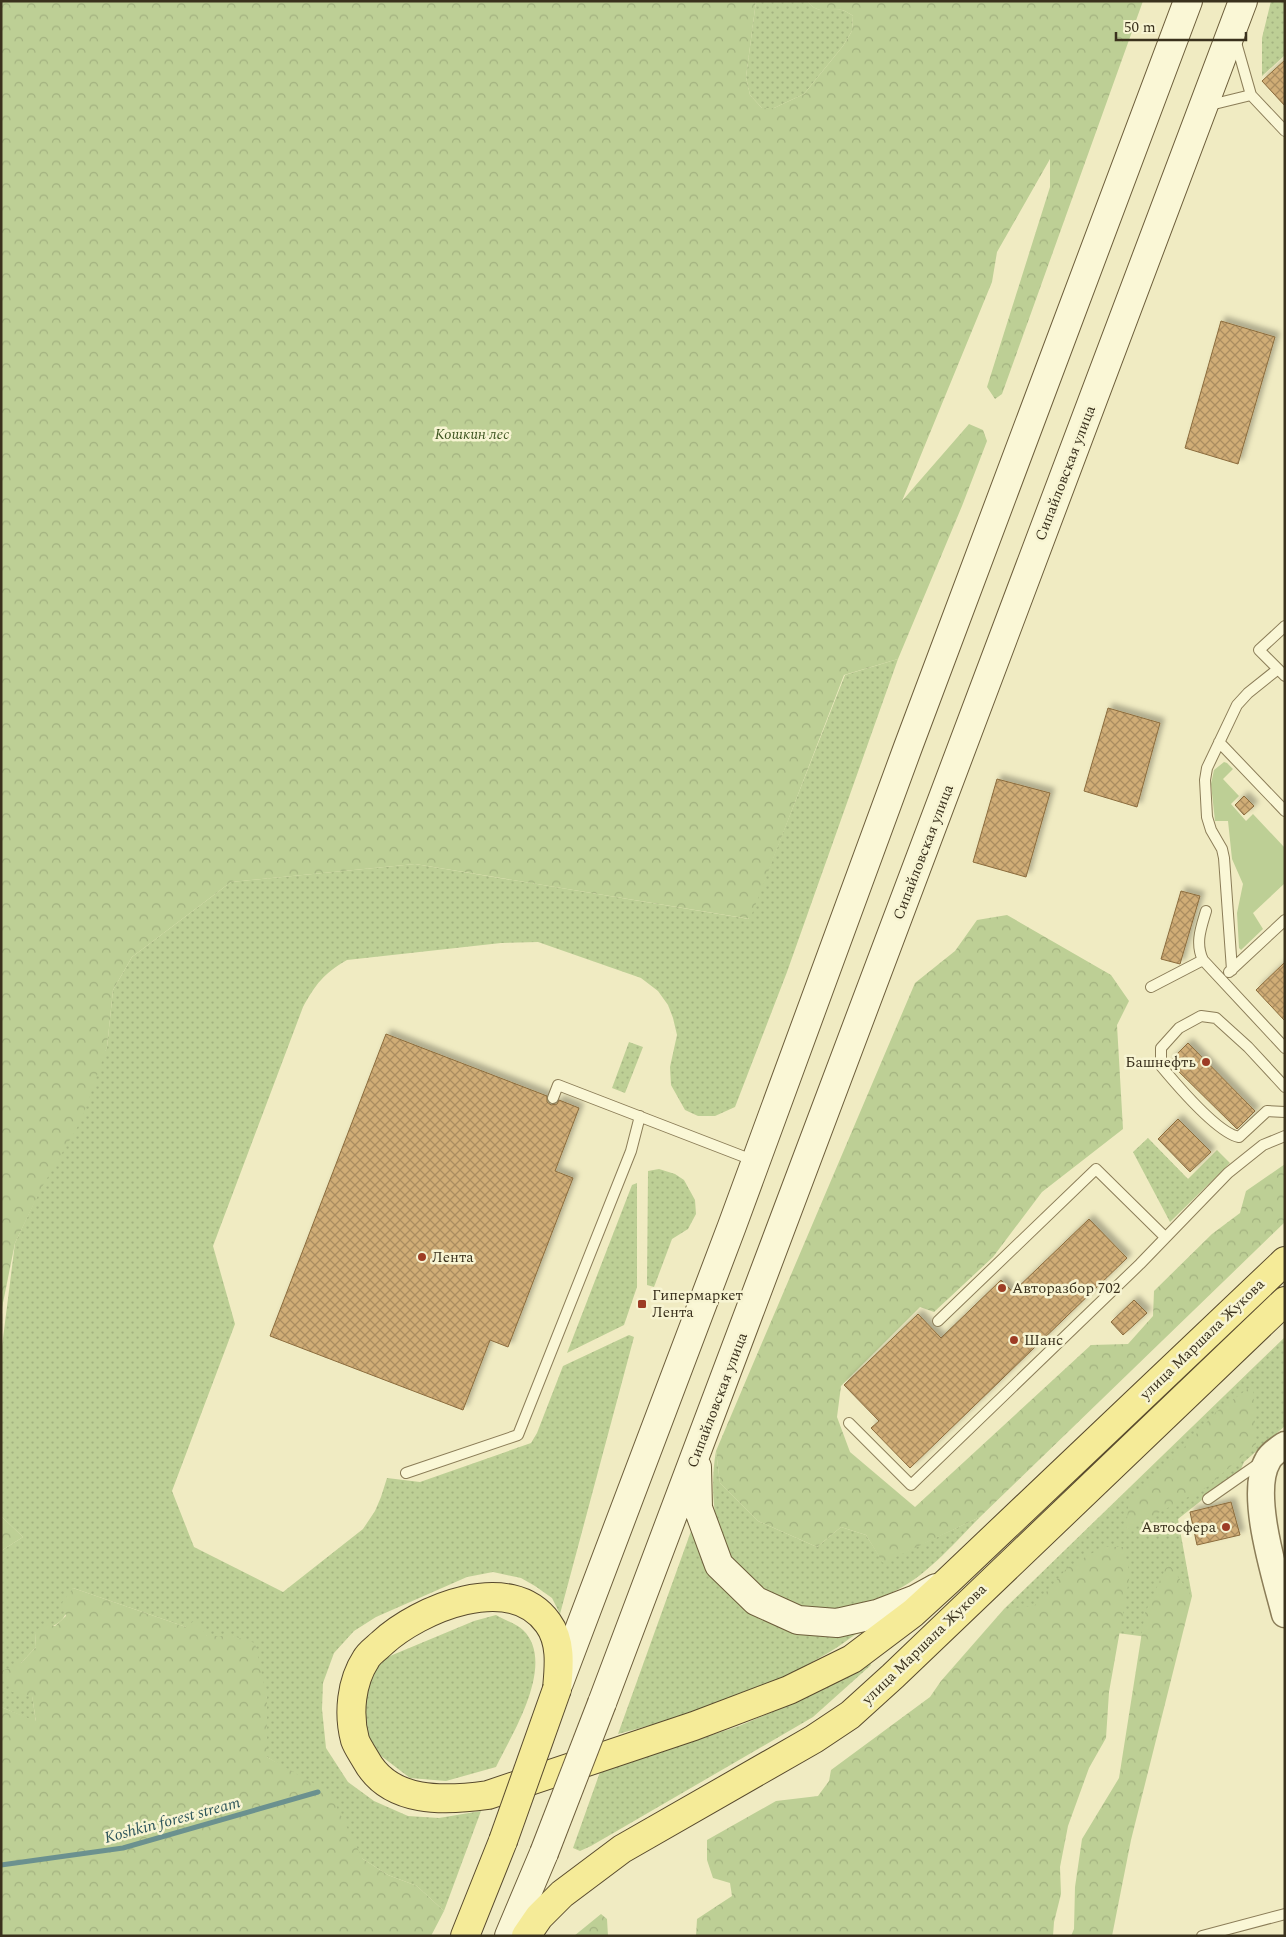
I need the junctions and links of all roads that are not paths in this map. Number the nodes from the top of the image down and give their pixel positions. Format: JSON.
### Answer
{"nodes":[{"id":1,"x":1188,"y":1,"type":"edge"},
{"id":2,"x":1243,"y":1,"type":"edge"},
{"id":3,"x":1232,"y":29,"type":"junction"},
{"id":4,"x":1251,"y":95,"type":"junction"},
{"id":5,"x":1203,"y":107,"type":"junction"},
{"id":6,"x":1285,"y":131,"type":"edge"},
{"id":7,"x":1285,"y":626,"type":"edge"},
{"id":8,"x":1281,"y":673,"type":"edge"},
{"id":9,"x":1219,"y":742,"type":"junction"},
{"id":10,"x":1285,"y":811,"type":"edge"},
{"id":11,"x":1206,"y":911,"type":"dead end"},
{"id":12,"x":1285,"y":920,"type":"edge"},
{"id":13,"x":1203,"y":960,"type":"junction"},
{"id":14,"x":1232,"y":970,"type":"junction"},
{"id":15,"x":1221,"y":980,"type":"junction"},
{"id":16,"x":1151,"y":987,"type":"dead end"},
{"id":17,"x":1285,"y":1048,"type":"edge"},
{"id":18,"x":1285,"y":1087,"type":"edge"},
{"id":19,"x":553,"y":1098,"type":"dead end"},
{"id":20,"x":1285,"y":1112,"type":"edge"},
{"id":21,"x":640,"y":1116,"type":"junction"},
{"id":22,"x":1285,"y":1136,"type":"edge"},
{"id":23,"x":756,"y":1161,"type":"junction"},
{"id":24,"x":1165,"y":1237,"type":"junction"},
{"id":25,"x":1285,"y":1261,"type":"edge"},
{"id":26,"x":1285,"y":1301,"type":"edge"},
{"id":27,"x":938,"y":1321,"type":"dead end"},
{"id":28,"x":849,"y":1423,"type":"dead end"},
{"id":29,"x":1277,"y":1451,"type":"edge"},
{"id":30,"x":696,"y":1455,"type":"junction"},
{"id":31,"x":406,"y":1473,"type":"dead end"},
{"id":32,"x":1208,"y":1499,"type":"dead end"},
{"id":33,"x":948,"y":1581,"type":"junction"},
{"id":34,"x":1285,"y":1614,"type":"edge"},
{"id":35,"x":557,"y":1689,"type":"junction"},
{"id":36,"x":1285,"y":1914,"type":"edge"},
{"id":37,"x":465,"y":1936,"type":"edge"},
{"id":38,"x":510,"y":1936,"type":"edge"},
{"id":39,"x":526,"y":1936,"type":"edge"},
{"id":40,"x":1202,"y":1936,"type":"edge"}],
"edges":[{"from":1,"to":23,"type":"main road"},
{"from":2,"to":3,"type":"main road","name":"Сипайловская улица"},
{"from":3,"to":4,"type":"lane"},
{"from":3,"to":5,"type":"main road","name":"Сипайловская улица"},
{"from":4,"to":5,"type":"lane"},
{"from":4,"to":6,"type":"lane"},
{"from":5,"to":30,"type":"main road","name":"Сипайловская улица"},
{"from":7,"to":8,"type":"lane"},
{"from":8,"to":9,"type":"lane"},
{"from":9,"to":10,"type":"lane"},
{"from":9,"to":14,"type":"lane"},
{"from":11,"to":13,"type":"lane"},
{"from":12,"to":14,"type":"lane"},
{"from":13,"to":15,"type":"lane"},
{"from":13,"to":16,"type":"lane"},
{"from":14,"to":15,"type":"lane"},
{"from":15,"to":17,"type":"lane"},
{"from":18,"to":20,"type":"lane"},
{"from":19,"to":21,"type":"lane"},
{"from":21,"to":23,"type":"lane"},
{"from":21,"to":31,"type":"lane"},
{"from":22,"to":24,"type":"lane"},
{"from":23,"to":35,"type":"main road"},
{"from":24,"to":27,"type":"lane"},
{"from":24,"to":28,"type":"lane"},
{"from":25,"to":33,"type":"main road","name":"улица Маршала Жукова"},
{"from":26,"to":39,"type":"main road","name":"улица Маршала Жукова"},
{"from":29,"to":32,"type":"lane"},
{"from":29,"to":34,"type":"street"},
{"from":30,"to":33,"type":"main road"},
{"from":30,"to":38,"type":"main road","name":"Сипайловская улица","bridge":true},
{"from":33,"to":35,"type":"main road","name":"улица Маршала Жукова"},
{"from":35,"to":37,"type":"main road","name":"улица Маршала Жукова","bridge":true},
{"from":36,"to":40,"type":"lane"}]}
